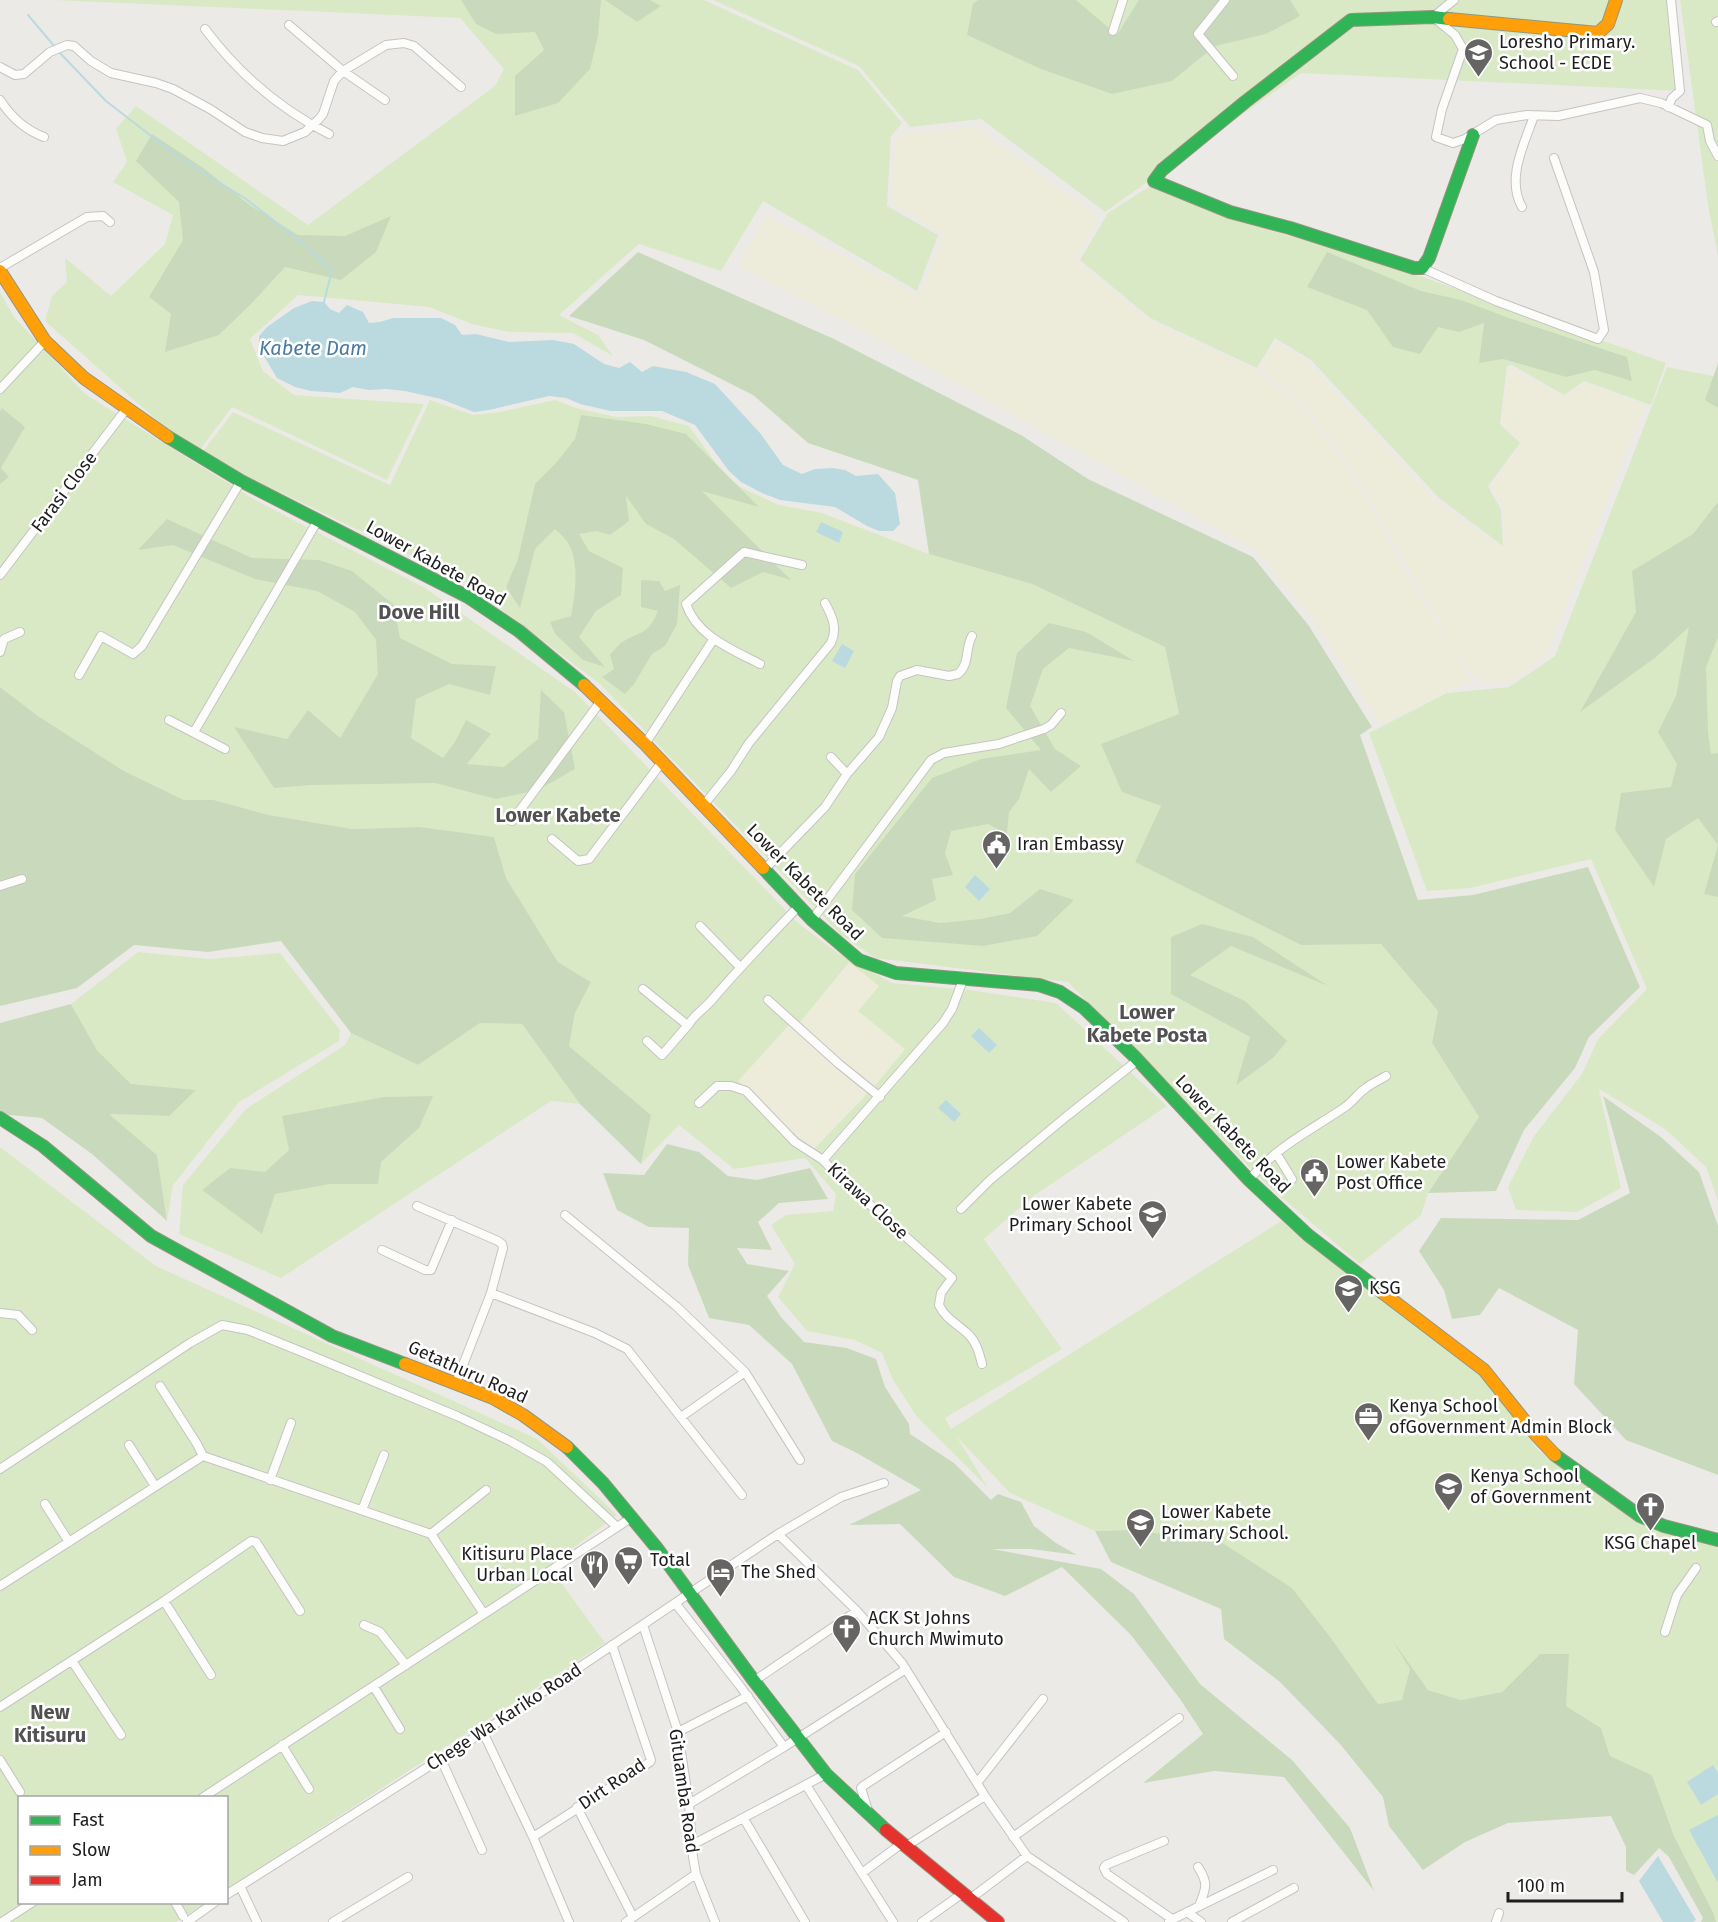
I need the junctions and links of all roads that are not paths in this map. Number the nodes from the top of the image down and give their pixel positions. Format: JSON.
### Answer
{"nodes":[{"id":1,"x":1123,"y":0,"type":"edge"},
{"id":2,"x":1225,"y":0,"type":"edge"},
{"id":3,"x":1454,"y":0,"type":"edge"},
{"id":4,"x":1616,"y":0,"type":"edge"},
{"id":5,"x":1671,"y":0,"type":"edge"},
{"id":6,"x":1432,"y":17,"type":"junction"},
{"id":7,"x":289,"y":25,"type":"dead end"},
{"id":8,"x":205,"y":29,"type":"dead end"},
{"id":9,"x":1113,"y":31,"type":"dead end"},
{"id":10,"x":0,"y":67,"type":"edge"},
{"id":11,"x":343,"y":71,"type":"junction"},
{"id":12,"x":1233,"y":76,"type":"dead end"},
{"id":13,"x":461,"y":87,"type":"dead end"},
{"id":14,"x":0,"y":100,"type":"edge"},
{"id":15,"x":385,"y":100,"type":"dead end"},
{"id":16,"x":1668,"y":106,"type":"junction"},
{"id":17,"x":1534,"y":116,"type":"junction"},
{"id":18,"x":312,"y":125,"type":"junction"},
{"id":19,"x":329,"y":134,"type":"dead end"},
{"id":20,"x":1473,"y":135,"type":"junction"},
{"id":21,"x":44,"y":137,"type":"dead end"},
{"id":22,"x":1718,"y":156,"type":"edge"},
{"id":23,"x":1554,"y":158,"type":"dead end"},
{"id":24,"x":1522,"y":207,"type":"dead end"},
{"id":25,"x":110,"y":222,"type":"dead end"},
{"id":26,"x":1422,"y":268,"type":"junction"},
{"id":27,"x":0,"y":269,"type":"edge"},
{"id":28,"x":45,"y":341,"type":"junction"},
{"id":29,"x":0,"y":389,"type":"edge"},
{"id":30,"x":127,"y":408,"type":"junction"},
{"id":31,"x":241,"y":481,"type":"junction"},
{"id":32,"x":318,"y":520,"type":"junction"},
{"id":33,"x":802,"y":565,"type":"dead end"},
{"id":34,"x":0,"y":575,"type":"edge"},
{"id":35,"x":825,"y":603,"type":"dead end"},
{"id":36,"x":21,"y":632,"type":"dead end"},
{"id":37,"x":972,"y":636,"type":"dead end"},
{"id":38,"x":2,"y":637,"type":"edge"},
{"id":39,"x":713,"y":640,"type":"junction"},
{"id":40,"x":0,"y":652,"type":"edge"},
{"id":41,"x":760,"y":664,"type":"dead end"},
{"id":42,"x":80,"y":675,"type":"dead end"},
{"id":43,"x":601,"y":701,"type":"junction"},
{"id":44,"x":1061,"y":713,"type":"dead end"},
{"id":45,"x":169,"y":720,"type":"dead end"},
{"id":46,"x":194,"y":732,"type":"junction"},
{"id":47,"x":645,"y":744,"type":"junction"},
{"id":48,"x":225,"y":749,"type":"dead end"},
{"id":49,"x":831,"y":757,"type":"dead end"},
{"id":50,"x":662,"y":762,"type":"junction"},
{"id":51,"x":847,"y":774,"type":"junction"},
{"id":52,"x":703,"y":806,"type":"junction"},
{"id":53,"x":512,"y":821,"type":"dead end"},
{"id":54,"x":552,"y":839,"type":"dead end"},
{"id":55,"x":764,"y":870,"type":"junction"},
{"id":56,"x":22,"y":879,"type":"dead end"},
{"id":57,"x":0,"y":886,"type":"edge"},
{"id":58,"x":800,"y":906,"type":"junction"},
{"id":59,"x":812,"y":920,"type":"junction"},
{"id":60,"x":700,"y":926,"type":"dead end"},
{"id":61,"x":740,"y":967,"type":"junction"},
{"id":62,"x":964,"y":977,"type":"junction"},
{"id":63,"x":643,"y":989,"type":"dead end"},
{"id":64,"x":768,"y":1000,"type":"dead end"},
{"id":65,"x":689,"y":1024,"type":"junction"},
{"id":66,"x":646,"y":1041,"type":"dead end"},
{"id":67,"x":1138,"y":1060,"type":"junction"},
{"id":68,"x":1386,"y":1076,"type":"dead end"},
{"id":69,"x":880,"y":1097,"type":"junction"},
{"id":70,"x":699,"y":1103,"type":"dead end"},
{"id":71,"x":0,"y":1118,"type":"edge"},
{"id":72,"x":1276,"y":1153,"type":"junction"},
{"id":73,"x":823,"y":1160,"type":"junction"},
{"id":74,"x":1292,"y":1179,"type":"dead end"},
{"id":75,"x":1249,"y":1180,"type":"junction"},
{"id":76,"x":417,"y":1206,"type":"dead end"},
{"id":77,"x":961,"y":1209,"type":"dead end"},
{"id":78,"x":565,"y":1215,"type":"dead end"},
{"id":79,"x":452,"y":1220,"type":"junction"},
{"id":80,"x":382,"y":1250,"type":"dead end"},
{"id":81,"x":492,"y":1293,"type":"junction"},
{"id":82,"x":0,"y":1313,"type":"edge"},
{"id":83,"x":32,"y":1330,"type":"dead end"},
{"id":84,"x":982,"y":1364,"type":"dead end"},
{"id":85,"x":745,"y":1372,"type":"junction"},
{"id":86,"x":456,"y":1383,"type":"junction"},
{"id":87,"x":160,"y":1386,"type":"dead end"},
{"id":88,"x":681,"y":1417,"type":"junction"},
{"id":89,"x":291,"y":1423,"type":"dead end"},
{"id":90,"x":129,"y":1445,"type":"dead end"},
{"id":91,"x":384,"y":1455,"type":"dead end"},
{"id":92,"x":202,"y":1456,"type":"junction"},
{"id":93,"x":800,"y":1460,"type":"dead end"},
{"id":94,"x":0,"y":1469,"type":"edge"},
{"id":95,"x":270,"y":1480,"type":"junction"},
{"id":96,"x":884,"y":1483,"type":"dead end"},
{"id":97,"x":156,"y":1486,"type":"junction"},
{"id":98,"x":486,"y":1490,"type":"dead end"},
{"id":99,"x":742,"y":1495,"type":"dead end"},
{"id":100,"x":45,"y":1504,"type":"dead end"},
{"id":101,"x":362,"y":1510,"type":"junction"},
{"id":102,"x":631,"y":1518,"type":"junction"},
{"id":103,"x":617,"y":1527,"type":"junction"},
{"id":104,"x":430,"y":1534,"type":"junction"},
{"id":105,"x":778,"y":1534,"type":"junction"},
{"id":106,"x":1718,"y":1539,"type":"edge"},
{"id":107,"x":69,"y":1542,"type":"junction"},
{"id":108,"x":1696,"y":1568,"type":"dead end"},
{"id":109,"x":0,"y":1586,"type":"edge"},
{"id":110,"x":689,"y":1594,"type":"junction"},
{"id":111,"x":164,"y":1601,"type":"junction"},
{"id":112,"x":676,"y":1604,"type":"junction"},
{"id":113,"x":300,"y":1611,"type":"dead end"},
{"id":114,"x":857,"y":1611,"type":"junction"},
{"id":115,"x":484,"y":1614,"type":"junction"},
{"id":116,"x":364,"y":1625,"type":"dead end"},
{"id":117,"x":643,"y":1625,"type":"junction"},
{"id":118,"x":1665,"y":1632,"type":"dead end"},
{"id":119,"x":612,"y":1645,"type":"junction"},
{"id":120,"x":72,"y":1661,"type":"junction"},
{"id":121,"x":406,"y":1665,"type":"junction"},
{"id":122,"x":906,"y":1669,"type":"junction"},
{"id":123,"x":211,"y":1675,"type":"dead end"},
{"id":124,"x":754,"y":1681,"type":"junction"},
{"id":125,"x":374,"y":1687,"type":"junction"},
{"id":126,"x":748,"y":1696,"type":"junction"},
{"id":127,"x":1043,"y":1699,"type":"dead end"},
{"id":128,"x":0,"y":1707,"type":"edge"},
{"id":129,"x":1179,"y":1718,"type":"dead end"},
{"id":130,"x":400,"y":1729,"type":"dead end"},
{"id":131,"x":483,"y":1732,"type":"junction"},
{"id":132,"x":678,"y":1732,"type":"junction"},
{"id":133,"x":946,"y":1732,"type":"junction"},
{"id":134,"x":121,"y":1735,"type":"dead end"},
{"id":135,"x":799,"y":1737,"type":"junction"},
{"id":136,"x":282,"y":1745,"type":"junction"},
{"id":137,"x":784,"y":1747,"type":"junction"},
{"id":138,"x":441,"y":1759,"type":"junction"},
{"id":139,"x":0,"y":1761,"type":"edge"},
{"id":140,"x":826,"y":1774,"type":"junction"},
{"id":141,"x":977,"y":1783,"type":"junction"},
{"id":142,"x":806,"y":1785,"type":"junction"},
{"id":143,"x":309,"y":1789,"type":"dead end"},
{"id":144,"x":20,"y":1792,"type":"dead end"},
{"id":145,"x":204,"y":1796,"type":"edge"},
{"id":146,"x":985,"y":1796,"type":"junction"},
{"id":147,"x":689,"y":1804,"type":"junction"},
{"id":148,"x":577,"y":1807,"type":"junction"},
{"id":149,"x":869,"y":1814,"type":"junction"},
{"id":150,"x":744,"y":1818,"type":"junction"},
{"id":151,"x":533,"y":1837,"type":"junction"},
{"id":152,"x":1013,"y":1837,"type":"junction"},
{"id":153,"x":1164,"y":1842,"type":"dead end"},
{"id":154,"x":692,"y":1845,"type":"junction"},
{"id":155,"x":903,"y":1845,"type":"junction"},
{"id":156,"x":482,"y":1850,"type":"dead end"},
{"id":157,"x":1027,"y":1856,"type":"junction"},
{"id":158,"x":1198,"y":1867,"type":"dead end"},
{"id":159,"x":1273,"y":1870,"type":"dead end"},
{"id":160,"x":696,"y":1874,"type":"junction"},
{"id":161,"x":862,"y":1874,"type":"junction"},
{"id":162,"x":408,"y":1877,"type":"dead end"},
{"id":163,"x":240,"y":1886,"type":"junction"},
{"id":164,"x":1294,"y":1888,"type":"dead end"},
{"id":165,"x":228,"y":1894,"type":"edge"},
{"id":166,"x":966,"y":1896,"type":"junction"},
{"id":167,"x":30,"y":1904,"type":"edge"},
{"id":168,"x":176,"y":1904,"type":"edge"},
{"id":169,"x":211,"y":1904,"type":"edge"},
{"id":170,"x":1199,"y":1906,"type":"junction"},
{"id":171,"x":1187,"y":1912,"type":"junction"},
{"id":172,"x":1499,"y":1913,"type":"dead end"},
{"id":173,"x":185,"y":1919,"type":"edge"},
{"id":174,"x":629,"y":1920,"type":"edge"},
{"id":175,"x":1169,"y":1921,"type":"edge"},
{"id":176,"x":2,"y":1922,"type":"edge"},
{"id":177,"x":257,"y":1922,"type":"edge"},
{"id":178,"x":333,"y":1922,"type":"edge"},
{"id":179,"x":569,"y":1922,"type":"edge"},
{"id":180,"x":715,"y":1922,"type":"edge"},
{"id":181,"x":805,"y":1922,"type":"edge"},
{"id":182,"x":893,"y":1922,"type":"edge"},
{"id":183,"x":922,"y":1922,"type":"edge"},
{"id":184,"x":998,"y":1922,"type":"edge"},
{"id":185,"x":1124,"y":1922,"type":"edge"},
{"id":186,"x":1201,"y":1922,"type":"edge"},
{"id":187,"x":1232,"y":1922,"type":"edge"},
{"id":188,"x":1496,"y":1922,"type":"edge"}],
"edges":[{"from":1,"to":9,"type":"street"},
{"from":2,"to":12,"type":"street"},
{"from":3,"to":6,"type":"street"},
{"from":4,"to":6,"type":"main road"},
{"from":5,"to":16,"type":"street"},
{"from":6,"to":20,"type":"street"},
{"from":6,"to":26,"type":"main road"},
{"from":7,"to":11,"type":"street"},
{"from":8,"to":18,"type":"street"},
{"from":10,"to":18,"type":"street"},
{"from":11,"to":13,"type":"street"},
{"from":11,"to":15,"type":"street"},
{"from":11,"to":18,"type":"street"},
{"from":14,"to":21,"type":"street"},
{"from":16,"to":17,"type":"street"},
{"from":16,"to":22,"type":"street"},
{"from":17,"to":20,"type":"street"},
{"from":17,"to":24,"type":"street"},
{"from":18,"to":19,"type":"street"},
{"from":20,"to":26,"type":"main road"},
{"from":23,"to":26,"type":"street"},
{"from":25,"to":27,"type":"street"},
{"from":27,"to":28,"type":"main road","name":"Lower Kabete Road"},
{"from":28,"to":29,"type":"street"},
{"from":28,"to":30,"type":"main road","name":"Lower Kabete Road"},
{"from":30,"to":31,"type":"main road","name":"Lower Kabete Road"},
{"from":30,"to":34,"type":"street","name":"Farasi Close"},
{"from":31,"to":32,"type":"main road","name":"Lower Kabete Road"},
{"from":31,"to":42,"type":"street"},
{"from":32,"to":43,"type":"main road","name":"Lower Kabete Road"},
{"from":32,"to":46,"type":"street"},
{"from":33,"to":39,"type":"street"},
{"from":35,"to":52,"type":"street"},
{"from":36,"to":38,"type":"street"},
{"from":37,"to":51,"type":"street"},
{"from":38,"to":40,"type":"street"},
{"from":39,"to":41,"type":"street"},
{"from":39,"to":47,"type":"street"},
{"from":43,"to":47,"type":"main road","name":"Lower Kabete Road"},
{"from":43,"to":53,"type":"street"},
{"from":44,"to":59,"type":"street"},
{"from":45,"to":46,"type":"street"},
{"from":46,"to":48,"type":"street"},
{"from":47,"to":50,"type":"main road","name":"Lower Kabete Road"},
{"from":49,"to":51,"type":"street"},
{"from":50,"to":52,"type":"main road","name":"Lower Kabete Road"},
{"from":50,"to":54,"type":"street"},
{"from":51,"to":55,"type":"street"},
{"from":52,"to":55,"type":"main road","name":"Lower Kabete Road"},
{"from":55,"to":58,"type":"main road","name":"Lower Kabete Road"},
{"from":56,"to":57,"type":"street"},
{"from":58,"to":59,"type":"main road","name":"Lower Kabete Road"},
{"from":58,"to":61,"type":"street"},
{"from":59,"to":62,"type":"main road","name":"Lower Kabete Road"},
{"from":60,"to":61,"type":"street"},
{"from":61,"to":65,"type":"street"},
{"from":62,"to":67,"type":"main road","name":"Lower Kabete Road"},
{"from":62,"to":69,"type":"street","name":"Kirawa Close"},
{"from":63,"to":65,"type":"street"},
{"from":64,"to":69,"type":"street"},
{"from":65,"to":66,"type":"street"},
{"from":67,"to":75,"type":"main road","name":"Lower Kabete Road"},
{"from":67,"to":77,"type":"street"},
{"from":68,"to":72,"type":"street"},
{"from":69,"to":73,"type":"street","name":"Kirawa Close"},
{"from":70,"to":73,"type":"street"},
{"from":71,"to":86,"type":"main road","name":"Getathuru Road"},
{"from":72,"to":74,"type":"street"},
{"from":72,"to":75,"type":"street"},
{"from":73,"to":84,"type":"street","name":"Kirawa Close"},
{"from":75,"to":106,"type":"main road","name":"Lower Kabete Road"},
{"from":76,"to":79,"type":"street"},
{"from":78,"to":85,"type":"street"},
{"from":79,"to":80,"type":"street"},
{"from":79,"to":81,"type":"street"},
{"from":81,"to":86,"type":"street"},
{"from":81,"to":88,"type":"street"},
{"from":82,"to":83,"type":"street"},
{"from":85,"to":88,"type":"street"},
{"from":85,"to":93,"type":"street"},
{"from":86,"to":102,"type":"main road","name":"Getathuru Road"},
{"from":87,"to":92,"type":"street"},
{"from":88,"to":99,"type":"street"},
{"from":89,"to":95,"type":"street"},
{"from":90,"to":97,"type":"street"},
{"from":91,"to":101,"type":"street"},
{"from":92,"to":95,"type":"street"},
{"from":92,"to":97,"type":"street"},
{"from":94,"to":103,"type":"street"},
{"from":95,"to":101,"type":"street"},
{"from":96,"to":105,"type":"street","name":"Chege Wa Kariko Road"},
{"from":97,"to":107,"type":"street"},
{"from":98,"to":104,"type":"street"},
{"from":100,"to":107,"type":"street"},
{"from":101,"to":104,"type":"street"},
{"from":102,"to":103,"type":"street"},
{"from":102,"to":110,"type":"main road","name":"Getathuru Road"},
{"from":103,"to":115,"type":"street"},
{"from":104,"to":115,"type":"street"},
{"from":105,"to":110,"type":"street","name":"Chege Wa Kariko Road"},
{"from":105,"to":114,"type":"street"},
{"from":107,"to":109,"type":"street"},
{"from":108,"to":118,"type":"street"},
{"from":110,"to":112,"type":"street","name":"Chege Wa Kariko Road"},
{"from":110,"to":124,"type":"main road","name":"Getathuru Road"},
{"from":111,"to":113,"type":"street"},
{"from":111,"to":120,"type":"street"},
{"from":111,"to":123,"type":"street"},
{"from":112,"to":117,"type":"street","name":"Chege Wa Kariko Road"},
{"from":112,"to":126,"type":"street"},
{"from":114,"to":122,"type":"street"},
{"from":114,"to":124,"type":"street"},
{"from":115,"to":121,"type":"street"},
{"from":116,"to":121,"type":"street"},
{"from":117,"to":119,"type":"street","name":"Chege Wa Kariko Road"},
{"from":117,"to":132,"type":"street","name":"Gituamba Road"},
{"from":119,"to":131,"type":"street","name":"Chege Wa Kariko Road"},
{"from":119,"to":148,"type":"street","name":"Dirt Road"},
{"from":120,"to":128,"type":"street"},
{"from":120,"to":134,"type":"street"},
{"from":121,"to":125,"type":"street"},
{"from":122,"to":133,"type":"street"},
{"from":122,"to":135,"type":"street"},
{"from":124,"to":135,"type":"main road","name":"Getathuru Road"},
{"from":125,"to":130,"type":"street"},
{"from":125,"to":136,"type":"street"},
{"from":126,"to":132,"type":"street"},
{"from":126,"to":137,"type":"street"},
{"from":127,"to":141,"type":"street"},
{"from":129,"to":152,"type":"street"},
{"from":131,"to":138,"type":"street","name":"Chege Wa Kariko Road"},
{"from":131,"to":151,"type":"street"},
{"from":132,"to":147,"type":"street","name":"Gituamba Road"},
{"from":133,"to":141,"type":"street"},
{"from":133,"to":149,"type":"street"},
{"from":135,"to":137,"type":"street"},
{"from":135,"to":140,"type":"main road","name":"Getathuru Road"},
{"from":136,"to":143,"type":"street"},
{"from":136,"to":145,"type":"street"},
{"from":137,"to":147,"type":"street"},
{"from":138,"to":156,"type":"street"},
{"from":138,"to":163,"type":"street","name":"Chege Wa Kariko Road"},
{"from":139,"to":144,"type":"street"},
{"from":140,"to":142,"type":"street"},
{"from":140,"to":149,"type":"main road","name":"Getathuru Road"},
{"from":141,"to":146,"type":"street"},
{"from":142,"to":150,"type":"street"},
{"from":142,"to":161,"type":"street"},
{"from":146,"to":152,"type":"street"},
{"from":146,"to":155,"type":"street"},
{"from":147,"to":154,"type":"street","name":"Gituamba Road"},
{"from":148,"to":151,"type":"street","name":"Dirt Road"},
{"from":148,"to":174,"type":"street"},
{"from":149,"to":155,"type":"main road","name":"Getathuru Road"},
{"from":150,"to":154,"type":"street"},
{"from":150,"to":181,"type":"street"},
{"from":151,"to":179,"type":"street"},
{"from":152,"to":157,"type":"street"},
{"from":153,"to":175,"type":"street"},
{"from":154,"to":160,"type":"street","name":"Gituamba Road"},
{"from":155,"to":161,"type":"street"},
{"from":155,"to":166,"type":"main road","name":"Getathuru Road"},
{"from":157,"to":166,"type":"street"},
{"from":157,"to":185,"type":"street"},
{"from":158,"to":170,"type":"street"},
{"from":159,"to":170,"type":"street"},
{"from":160,"to":174,"type":"street"},
{"from":160,"to":180,"type":"street","name":"Gituamba Road"},
{"from":161,"to":182,"type":"street"},
{"from":162,"to":178,"type":"street"},
{"from":163,"to":165,"type":"street","name":"Chege Wa Kariko Road"},
{"from":163,"to":177,"type":"street"},
{"from":164,"to":187,"type":"street"},
{"from":166,"to":183,"type":"street"},
{"from":166,"to":184,"type":"main road","name":"Getathuru Road"},
{"from":167,"to":176,"type":"street"},
{"from":168,"to":173,"type":"street"},
{"from":169,"to":173,"type":"street"},
{"from":170,"to":171,"type":"street"},
{"from":171,"to":175,"type":"street"},
{"from":171,"to":186,"type":"street"},
{"from":172,"to":188,"type":"street"}]}
